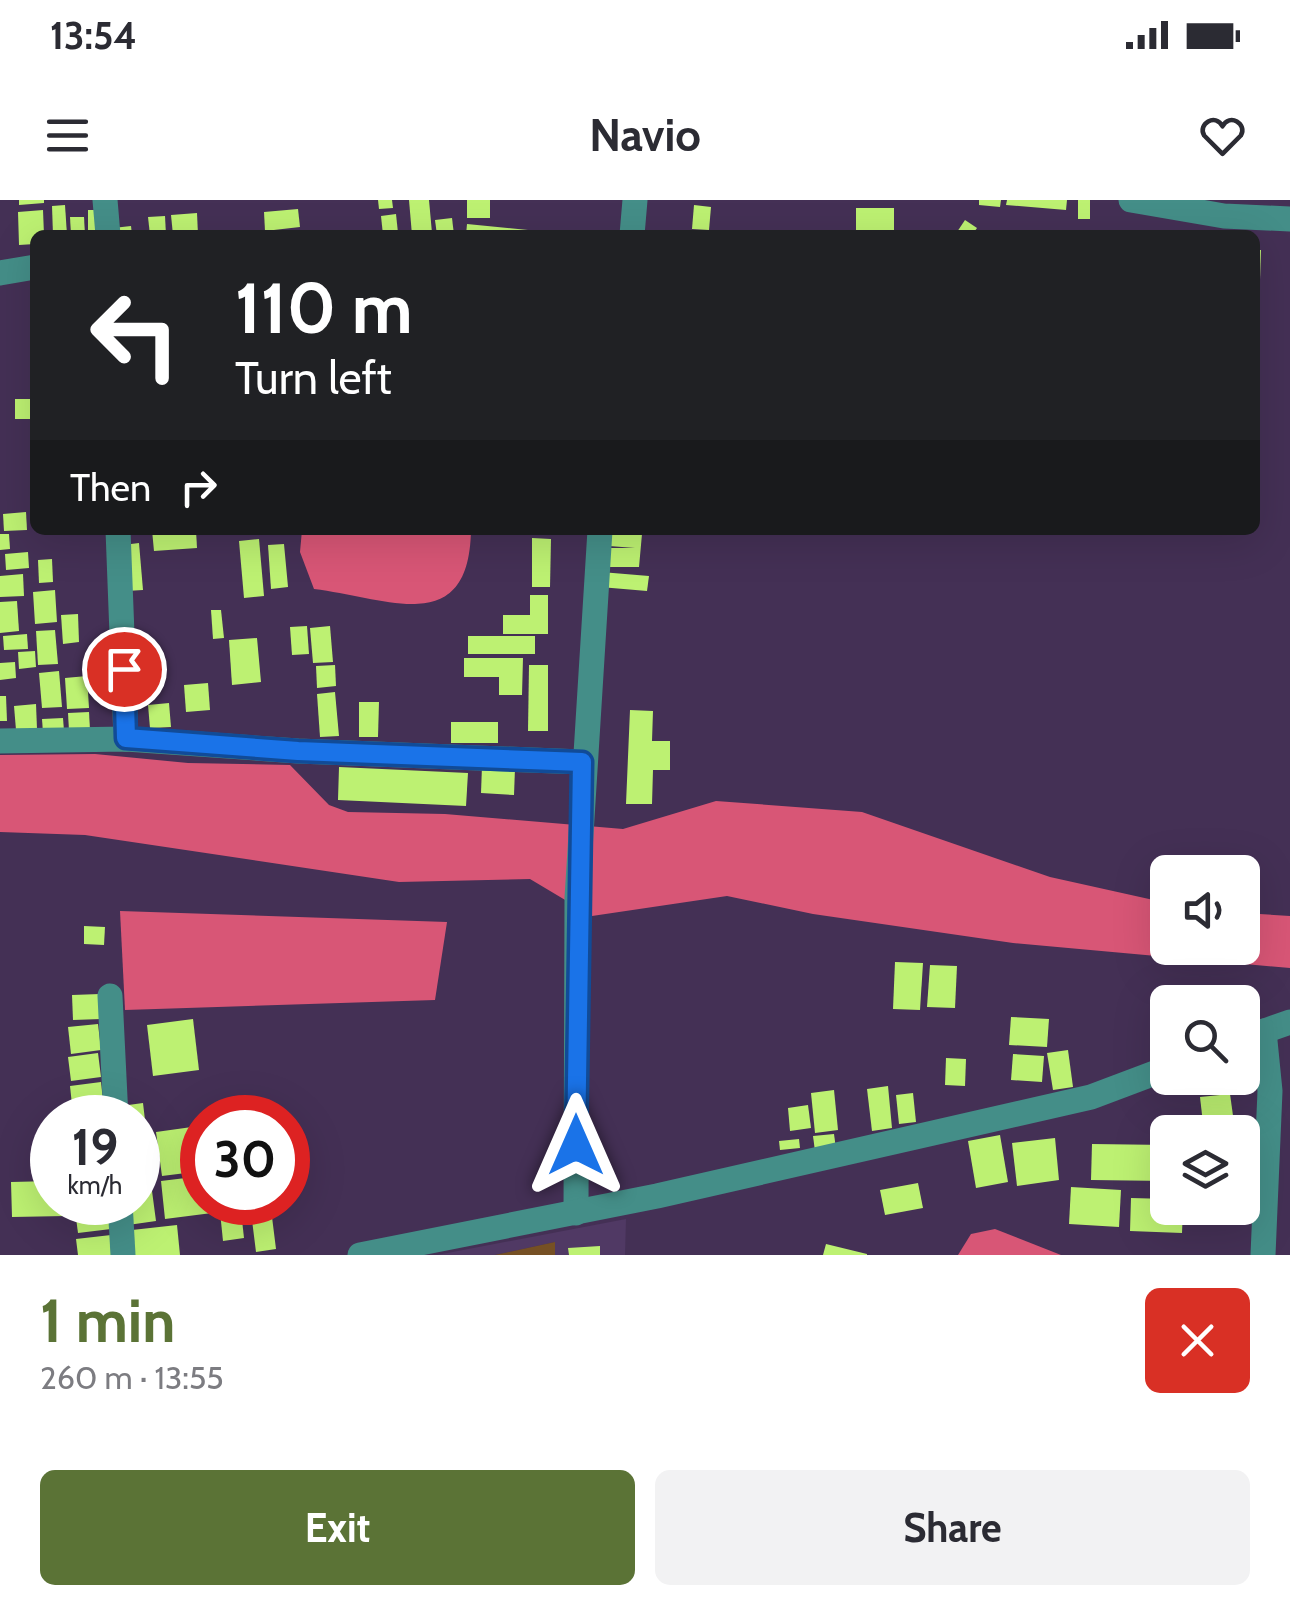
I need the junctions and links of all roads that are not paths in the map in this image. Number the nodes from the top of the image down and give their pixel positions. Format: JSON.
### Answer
{"nodes":[{"id":1,"x":105,"y":200,"type":"edge"},
{"id":2,"x":635,"y":200,"type":"edge"},
{"id":3,"x":1131,"y":200,"type":"edge"},
{"id":4,"x":1290,"y":219,"type":"edge"},
{"id":5,"x":108,"y":230,"type":"edge"},
{"id":6,"x":632,"y":230,"type":"edge"},
{"id":7,"x":30,"y":268,"type":"edge"},
{"id":8,"x":0,"y":273,"type":"edge"},
{"id":9,"x":118,"y":535,"type":"edge"},
{"id":10,"x":600,"y":535,"type":"edge"},
{"id":11,"x":126,"y":738,"type":"junction"},
{"id":12,"x":0,"y":741,"type":"edge"},
{"id":13,"x":582,"y":762,"type":"junction"},
{"id":14,"x":110,"y":996,"type":"dead end"},
{"id":15,"x":1290,"y":1022,"type":"edge"},
{"id":16,"x":1260,"y":1033,"type":"edge"},
{"id":17,"x":1260,"y":1058,"type":"edge"},
{"id":18,"x":1150,"y":1075,"type":"edge"},
{"id":19,"x":115,"y":1095,"type":"edge"},
{"id":20,"x":576,"y":1213,"type":"junction"},
{"id":21,"x":121,"y":1225,"type":"edge"},
{"id":22,"x":123,"y":1255,"type":"edge"},
{"id":23,"x":360,"y":1255,"type":"edge"},
{"id":24,"x":1263,"y":1255,"type":"edge"}],
"edges":[{"from":1,"to":5,"type":"street"},
{"from":2,"to":6,"type":"street"},
{"from":3,"to":4,"type":"street"},
{"from":7,"to":8,"type":"street"},
{"from":9,"to":11,"type":"street"},
{"from":10,"to":13,"type":"street"},
{"from":11,"to":12,"type":"street"},
{"from":11,"to":13,"type":"street"},
{"from":13,"to":20,"type":"street"},
{"from":14,"to":19,"type":"street"},
{"from":15,"to":16,"type":"street"},
{"from":17,"to":24,"type":"street"},
{"from":18,"to":20,"type":"street"},
{"from":20,"to":23,"type":"street"},
{"from":21,"to":22,"type":"street"}]}
